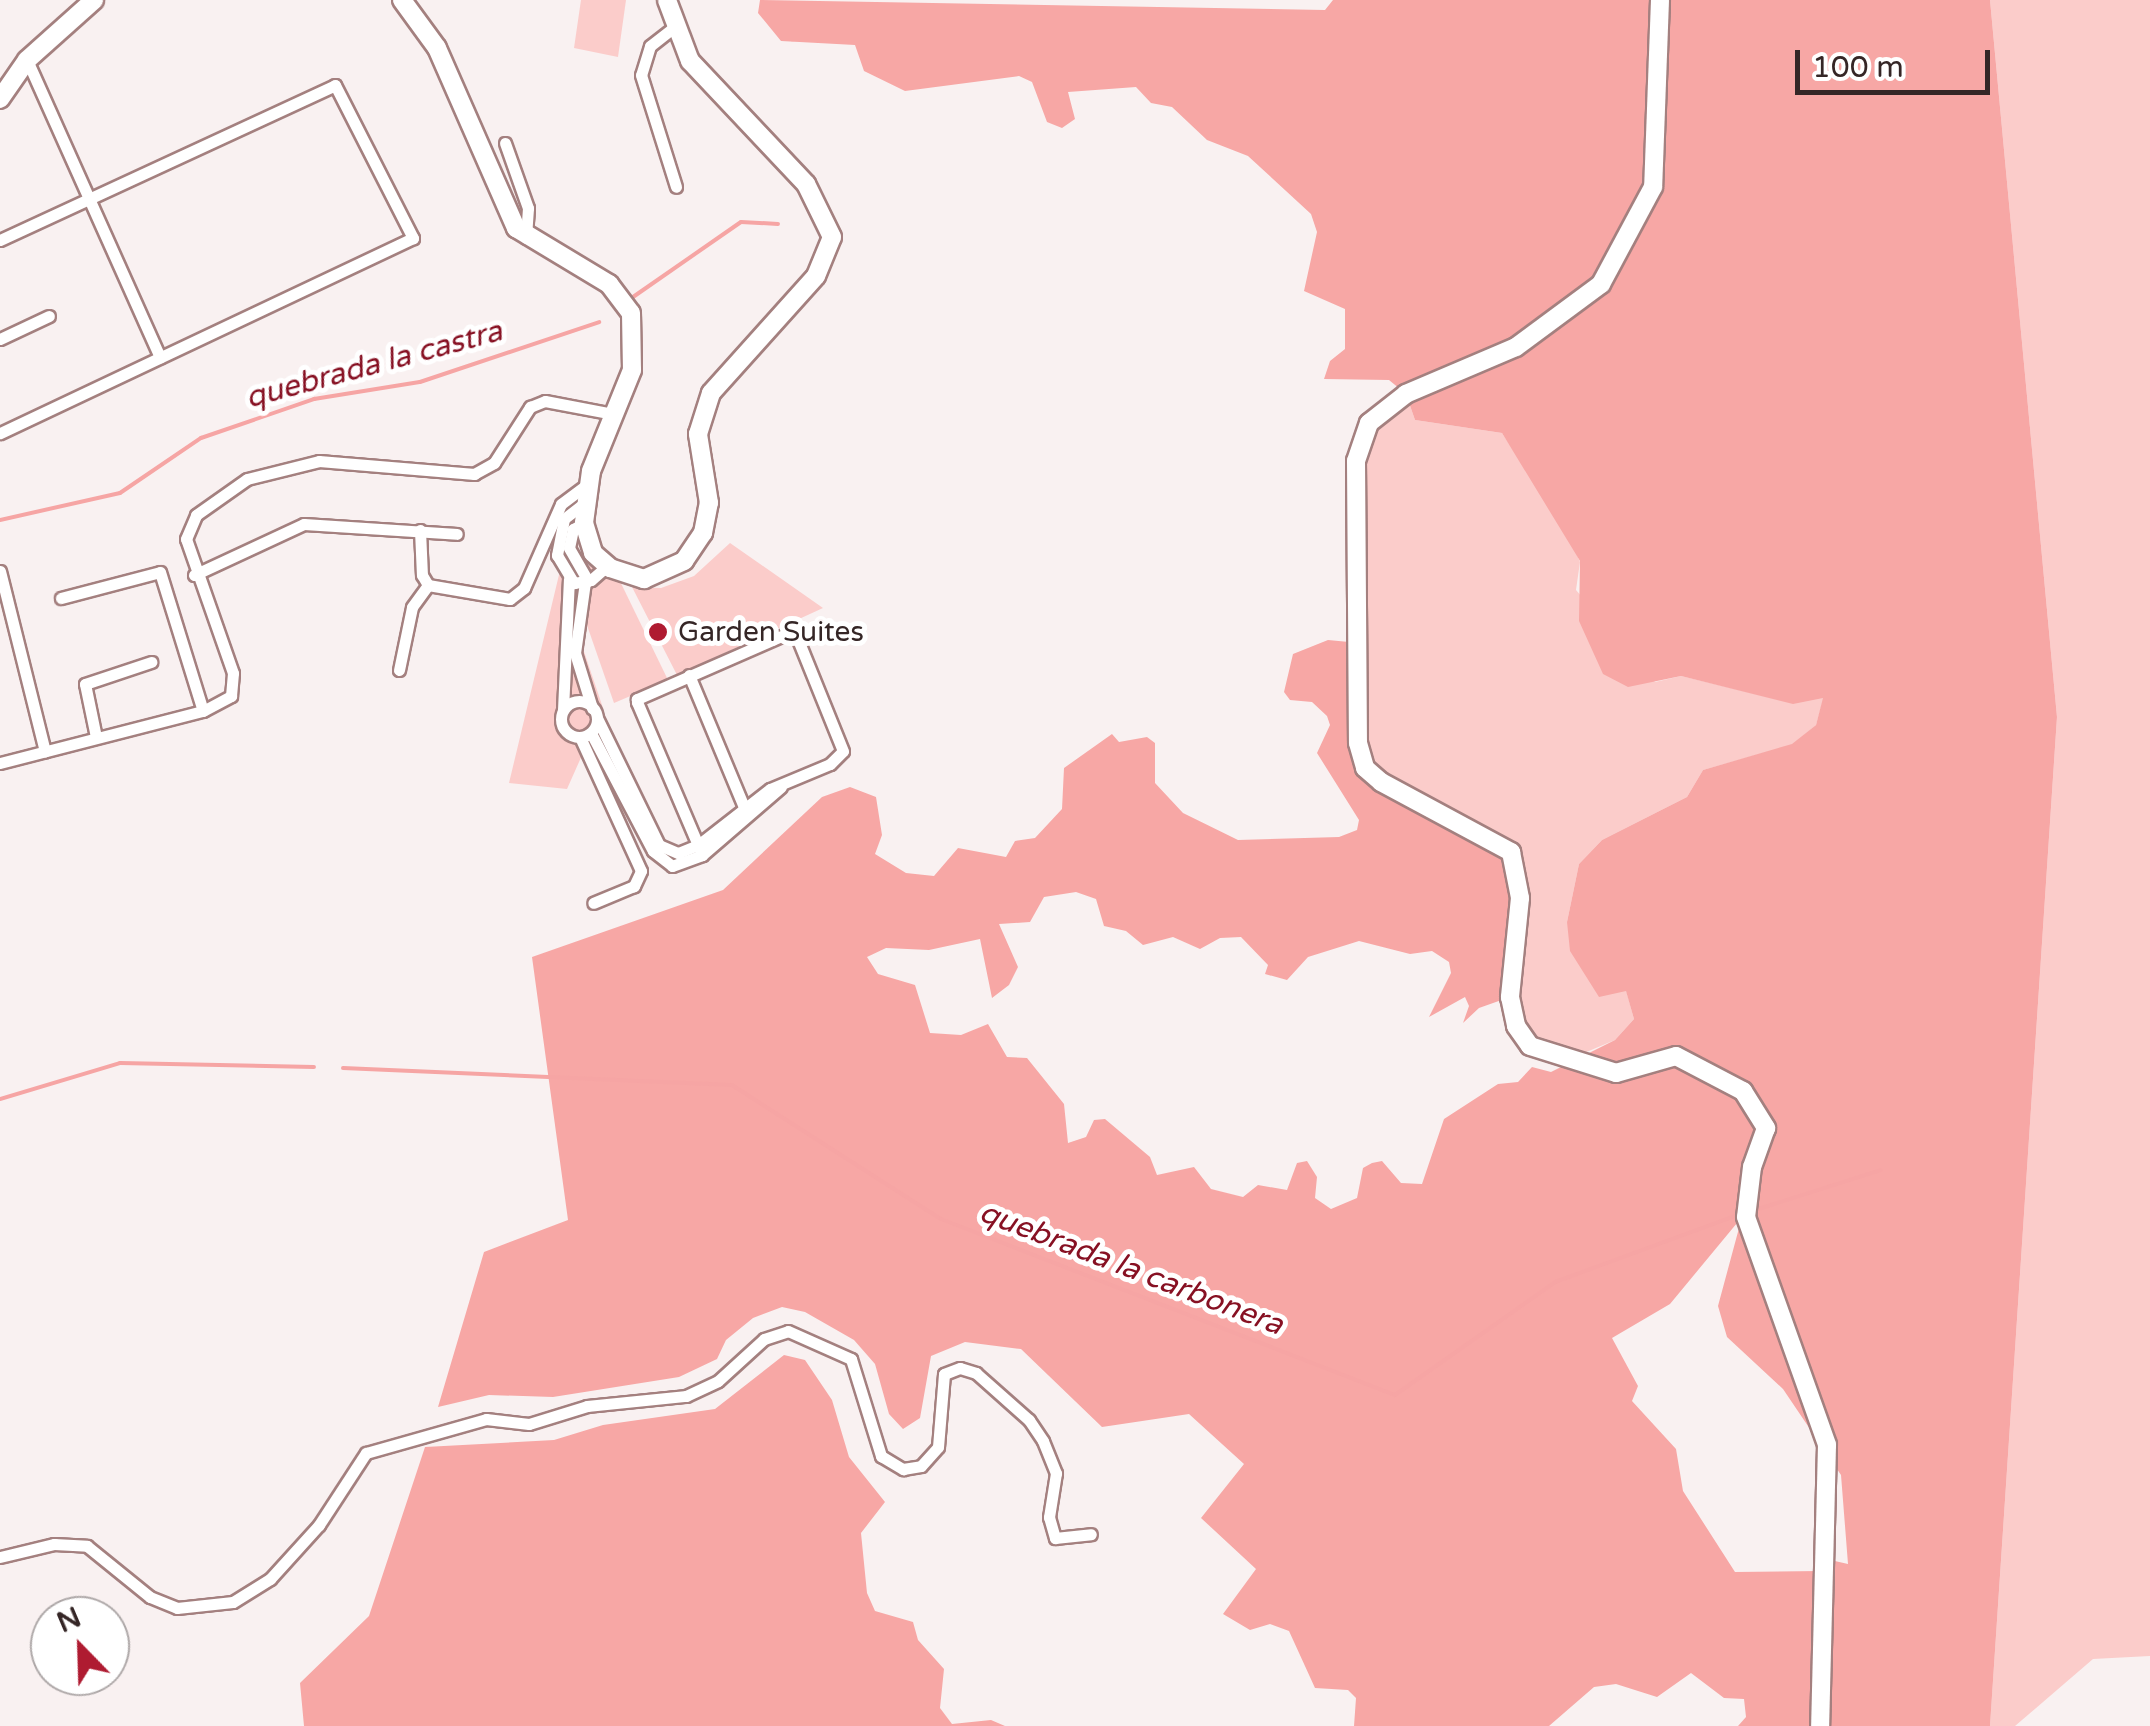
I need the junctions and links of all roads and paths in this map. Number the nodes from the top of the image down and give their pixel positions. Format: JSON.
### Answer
{"nodes":[{"id":1,"x":94,"y":0,"type":"edge"},
{"id":2,"x":402,"y":0,"type":"edge"},
{"id":3,"x":667,"y":0,"type":"edge"},
{"id":4,"x":1660,"y":0,"type":"edge"},
{"id":5,"x":673,"y":28,"type":"junction"},
{"id":6,"x":27,"y":60,"type":"junction"},
{"id":7,"x":0,"y":99,"type":"edge"},
{"id":8,"x":506,"y":143,"type":"dead end"},
{"id":9,"x":676,"y":187,"type":"dead end"},
{"id":10,"x":87,"y":197,"type":"junction"},
{"id":11,"x":526,"y":238,"type":"junction"},
{"id":12,"x":0,"y":240,"type":"edge"},
{"id":13,"x":49,"y":316,"type":"dead end"},
{"id":14,"x":0,"y":339,"type":"edge"},
{"id":15,"x":160,"y":358,"type":"junction"},
{"id":16,"x":614,"y":414,"type":"junction"},
{"id":17,"x":0,"y":433,"type":"edge"},
{"id":18,"x":588,"y":484,"type":"junction"},
{"id":19,"x":584,"y":514,"type":"junction"},
{"id":20,"x":420,"y":530,"type":"junction"},
{"id":21,"x":456,"y":534,"type":"dead end"},
{"id":22,"x":607,"y":566,"type":"junction"},
{"id":23,"x":0,"y":571,"type":"edge"},
{"id":24,"x":194,"y":575,"type":"junction"},
{"id":25,"x":568,"y":579,"type":"junction"},
{"id":26,"x":586,"y":581,"type":"junction"},
{"id":27,"x":428,"y":585,"type":"junction"},
{"id":28,"x":61,"y":598,"type":"dead end"},
{"id":29,"x":151,"y":662,"type":"dead end"},
{"id":30,"x":399,"y":670,"type":"dead end"},
{"id":31,"x":689,"y":676,"type":"junction"},
{"id":32,"x":563,"y":710,"type":"junction"},
{"id":33,"x":203,"y":711,"type":"junction"},
{"id":34,"x":594,"y":713,"type":"junction"},
{"id":35,"x":585,"y":735,"type":"junction"},
{"id":36,"x":96,"y":737,"type":"junction"},
{"id":37,"x":45,"y":751,"type":"junction"},
{"id":38,"x":0,"y":763,"type":"edge"},
{"id":39,"x":629,"y":787,"type":"junction"},
{"id":40,"x":747,"y":814,"type":"junction"},
{"id":41,"x":700,"y":850,"type":"junction"},
{"id":42,"x":593,"y":902,"type":"dead end"},
{"id":43,"x":1092,"y":1534,"type":"dead end"},
{"id":44,"x":0,"y":1557,"type":"edge"},
{"id":45,"x":1820,"y":1726,"type":"edge"}],
"edges":[{"from":1,"to":6,"type":"street"},
{"from":2,"to":11,"type":"street"},
{"from":3,"to":5,"type":"street"},
{"from":4,"to":45,"type":"street"},
{"from":5,"to":9,"type":"street"},
{"from":5,"to":22,"type":"street"},
{"from":6,"to":7,"type":"street"},
{"from":6,"to":10,"type":"street"},
{"from":8,"to":11,"type":"street"},
{"from":10,"to":12,"type":"street"},
{"from":10,"to":15,"type":"street"},
{"from":10,"to":15,"type":"street"},
{"from":11,"to":16,"type":"street"},
{"from":13,"to":14,"type":"street"},
{"from":15,"to":17,"type":"street"},
{"from":16,"to":18,"type":"street"},
{"from":16,"to":24,"type":"street"},
{"from":18,"to":19,"type":"street"},
{"from":18,"to":27,"type":"street"},
{"from":19,"to":22,"type":"street"},
{"from":19,"to":25,"type":"street"},
{"from":19,"to":26,"type":"street"},
{"from":20,"to":21,"type":"street"},
{"from":20,"to":24,"type":"street"},
{"from":20,"to":27,"type":"street"},
{"from":22,"to":26,"type":"street"},
{"from":23,"to":37,"type":"street"},
{"from":24,"to":33,"type":"street"},
{"from":25,"to":26,"type":"street"},
{"from":25,"to":32,"type":"street"},
{"from":26,"to":34,"type":"street"},
{"from":27,"to":30,"type":"street"},
{"from":28,"to":33,"type":"street"},
{"from":29,"to":36,"type":"street"},
{"from":31,"to":40,"type":"street"},
{"from":31,"to":40,"type":"street"},
{"from":31,"to":41,"type":"street"},
{"from":32,"to":34,"type":"street"},
{"from":32,"to":35,"type":"street"},
{"from":33,"to":36,"type":"street"},
{"from":34,"to":35,"type":"street"},
{"from":34,"to":39,"type":"street"},
{"from":35,"to":39,"type":"street"},
{"from":35,"to":42,"type":"street"},
{"from":36,"to":37,"type":"street"},
{"from":37,"to":38,"type":"street"},
{"from":39,"to":41,"type":"street"},
{"from":40,"to":41,"type":"street"},
{"from":43,"to":44,"type":"street"}]}
